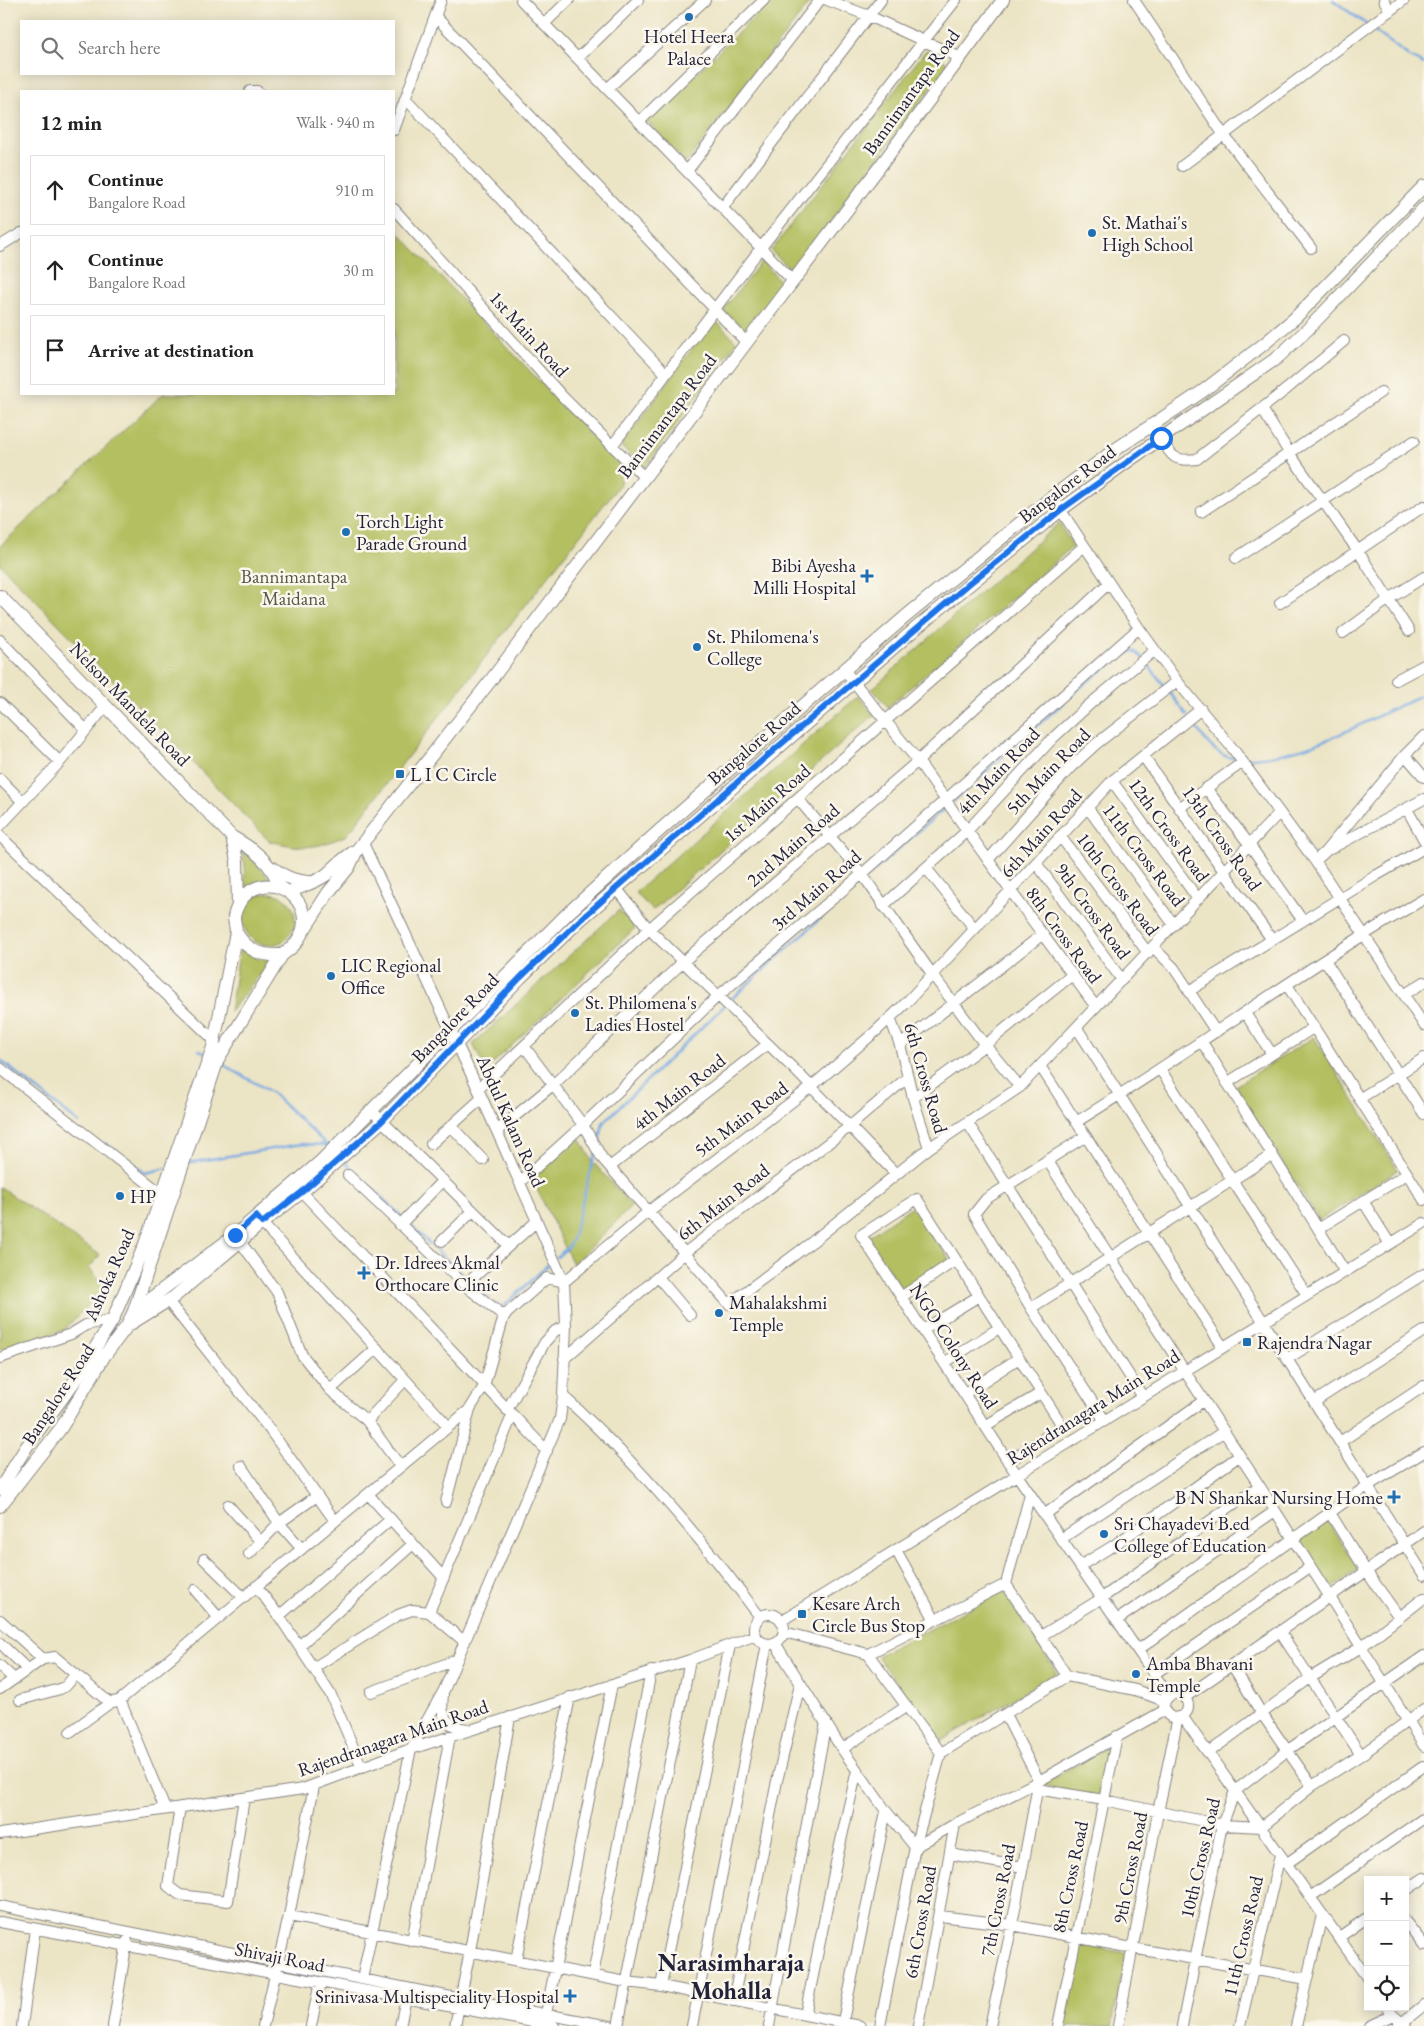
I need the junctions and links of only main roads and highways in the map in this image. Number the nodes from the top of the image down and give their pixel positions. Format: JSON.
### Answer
{"nodes":[{"id":1,"x":1002,"y":0,"type":"edge"},
{"id":2,"x":1424,"y":186,"type":"edge"},
{"id":3,"x":1424,"y":208,"type":"edge"},
{"id":4,"x":0,"y":596,"type":"edge"},
{"id":5,"x":232,"y":837,"type":"junction"},
{"id":6,"x":360,"y":847,"type":"junction"},
{"id":7,"x":270,"y":867,"type":"junction"},
{"id":8,"x":314,"y":882,"type":"junction"},
{"id":9,"x":285,"y":889,"type":"junction"},
{"id":10,"x":238,"y":905,"type":"junction"},
{"id":11,"x":236,"y":932,"type":"junction"},
{"id":12,"x":298,"y":942,"type":"junction"},
{"id":13,"x":282,"y":955,"type":"junction"},
{"id":14,"x":214,"y":1059,"type":"junction"},
{"id":15,"x":345,"y":1145,"type":"junction"},
{"id":16,"x":325,"y":1164,"type":"junction"},
{"id":17,"x":177,"y":1165,"type":"junction"},
{"id":18,"x":259,"y":1219,"type":"junction"},
{"id":19,"x":238,"y":1239,"type":"junction"},
{"id":20,"x":134,"y":1311,"type":"junction"},
{"id":21,"x":127,"y":1326,"type":"junction"},
{"id":22,"x":2,"y":1481,"type":"edge"},
{"id":23,"x":0,"y":1506,"type":"edge"}],
"edges":[{"from":1,"to":6,"type":"main road","name":"Bannimantapa Road"},
{"from":2,"to":15,"type":"main road","name":"Bangalore Road"},
{"from":3,"to":15,"type":"main road","name":"Bangalore Road"},
{"from":4,"to":5,"type":"main road","name":"Nelson Mandela Road"},
{"from":5,"to":7,"type":"main road","name":"Nelson Mandela Road"},
{"from":5,"to":10,"type":"main road"},
{"from":6,"to":8,"type":"main road"},
{"from":6,"to":12,"type":"main road"},
{"from":7,"to":8,"type":"main road"},
{"from":7,"to":9,"type":"main road","name":"Nelson Mandela Road"},
{"from":8,"to":9,"type":"main road"},
{"from":9,"to":10,"type":"main road"},
{"from":9,"to":12,"type":"main road"},
{"from":10,"to":11,"type":"main road"},
{"from":11,"to":13,"type":"main road"},
{"from":11,"to":14,"type":"main road"},
{"from":12,"to":13,"type":"main road"},
{"from":13,"to":14,"type":"main road"},
{"from":14,"to":17,"type":"main road","name":"Ashoka Road"},
{"from":15,"to":16,"type":"main road","name":"Bangalore Road"},
{"from":16,"to":18,"type":"main road","name":"Bangalore Road"},
{"from":16,"to":18,"type":"main road","name":"Bangalore Road"},
{"from":17,"to":20,"type":"main road","name":"Bangalore Road"},
{"from":17,"to":22,"type":"main road","name":"Ashoka Road"},
{"from":18,"to":19,"type":"main road","name":"Bangalore Road"},
{"from":19,"to":20,"type":"main road","name":"Bangalore Road"},
{"from":19,"to":21,"type":"main road","name":"Bangalore Road"},
{"from":20,"to":21,"type":"main road","name":"Bangalore Road"},
{"from":21,"to":23,"type":"main road","name":"Bangalore Road"}]}
